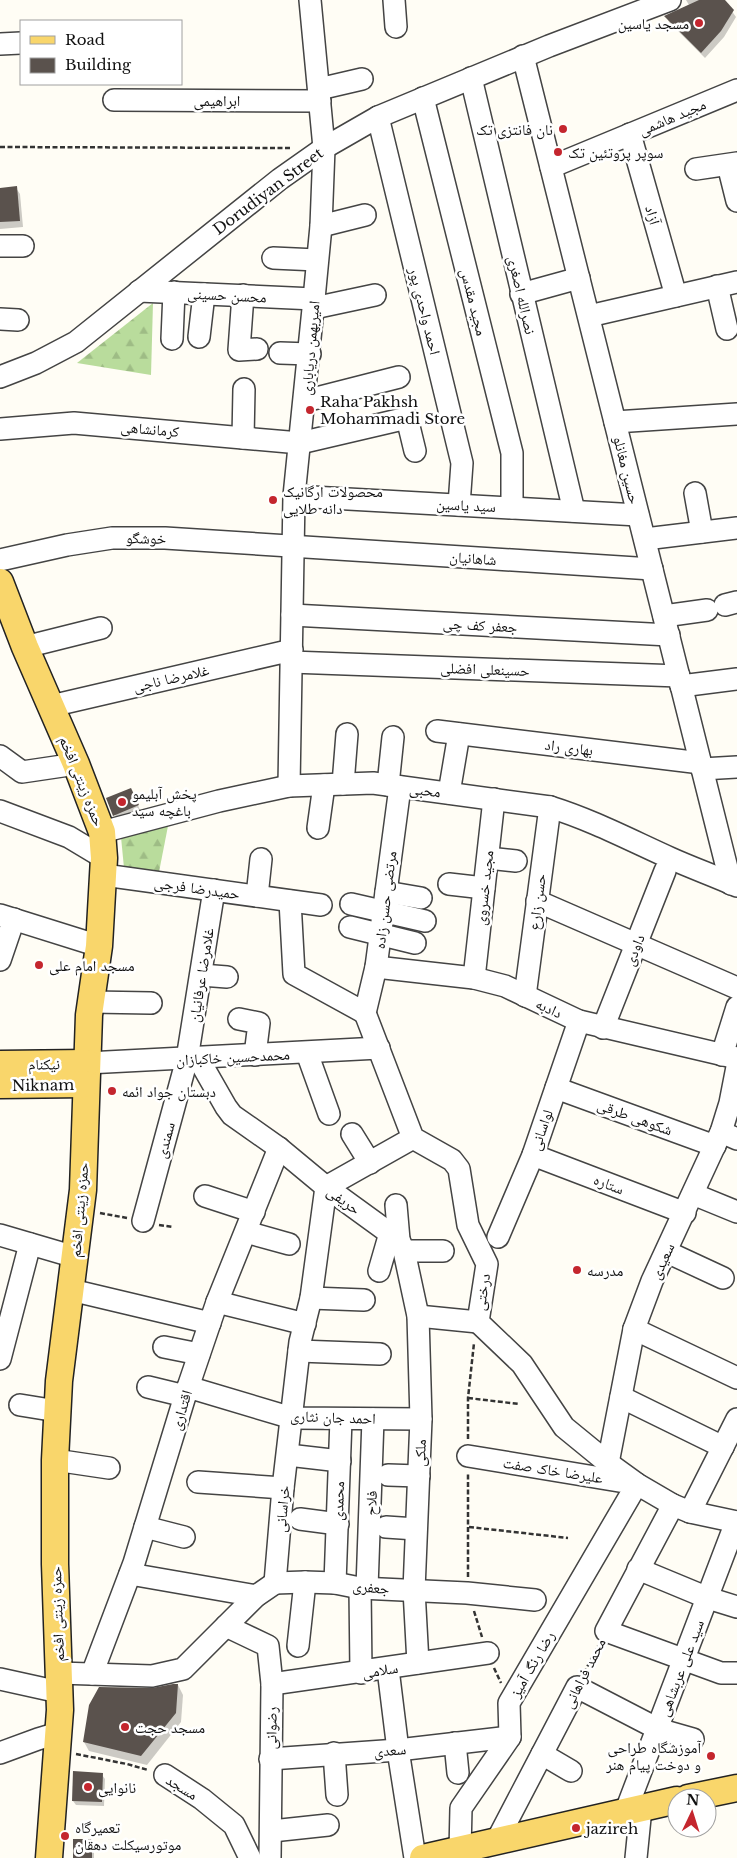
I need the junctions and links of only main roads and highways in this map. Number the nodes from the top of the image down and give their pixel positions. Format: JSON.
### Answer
{"nodes":[{"id":1,"x":0,"y":582,"type":"edge"},
{"id":2,"x":0,"y":1064,"type":"edge"},
{"id":3,"x":87,"y":1074,"type":"junction"},
{"id":4,"x":0,"y":1086,"type":"edge"},
{"id":5,"x":737,"y":1786,"type":"edge"},
{"id":6,"x":717,"y":1791,"type":"edge"},
{"id":7,"x":667,"y":1802,"type":"edge"},
{"id":8,"x":460,"y":1854,"type":"edge"},
{"id":9,"x":49,"y":1858,"type":"edge"},
{"id":10,"x":423,"y":1858,"type":"edge"}],
"edges":[{"from":1,"to":3,"type":"main road","name":"حمزه زینتی افخم"},
{"from":2,"to":3,"type":"main road","name":"نیکنام"},
{"from":3,"to":4,"type":"main road","name":"Niknam"},
{"from":3,"to":9,"type":"main road","name":"حمزه زینتی افخم"},
{"from":5,"to":6,"type":"main road"},
{"from":7,"to":8,"type":"main road"},
{"from":8,"to":10,"type":"main road"}]}
